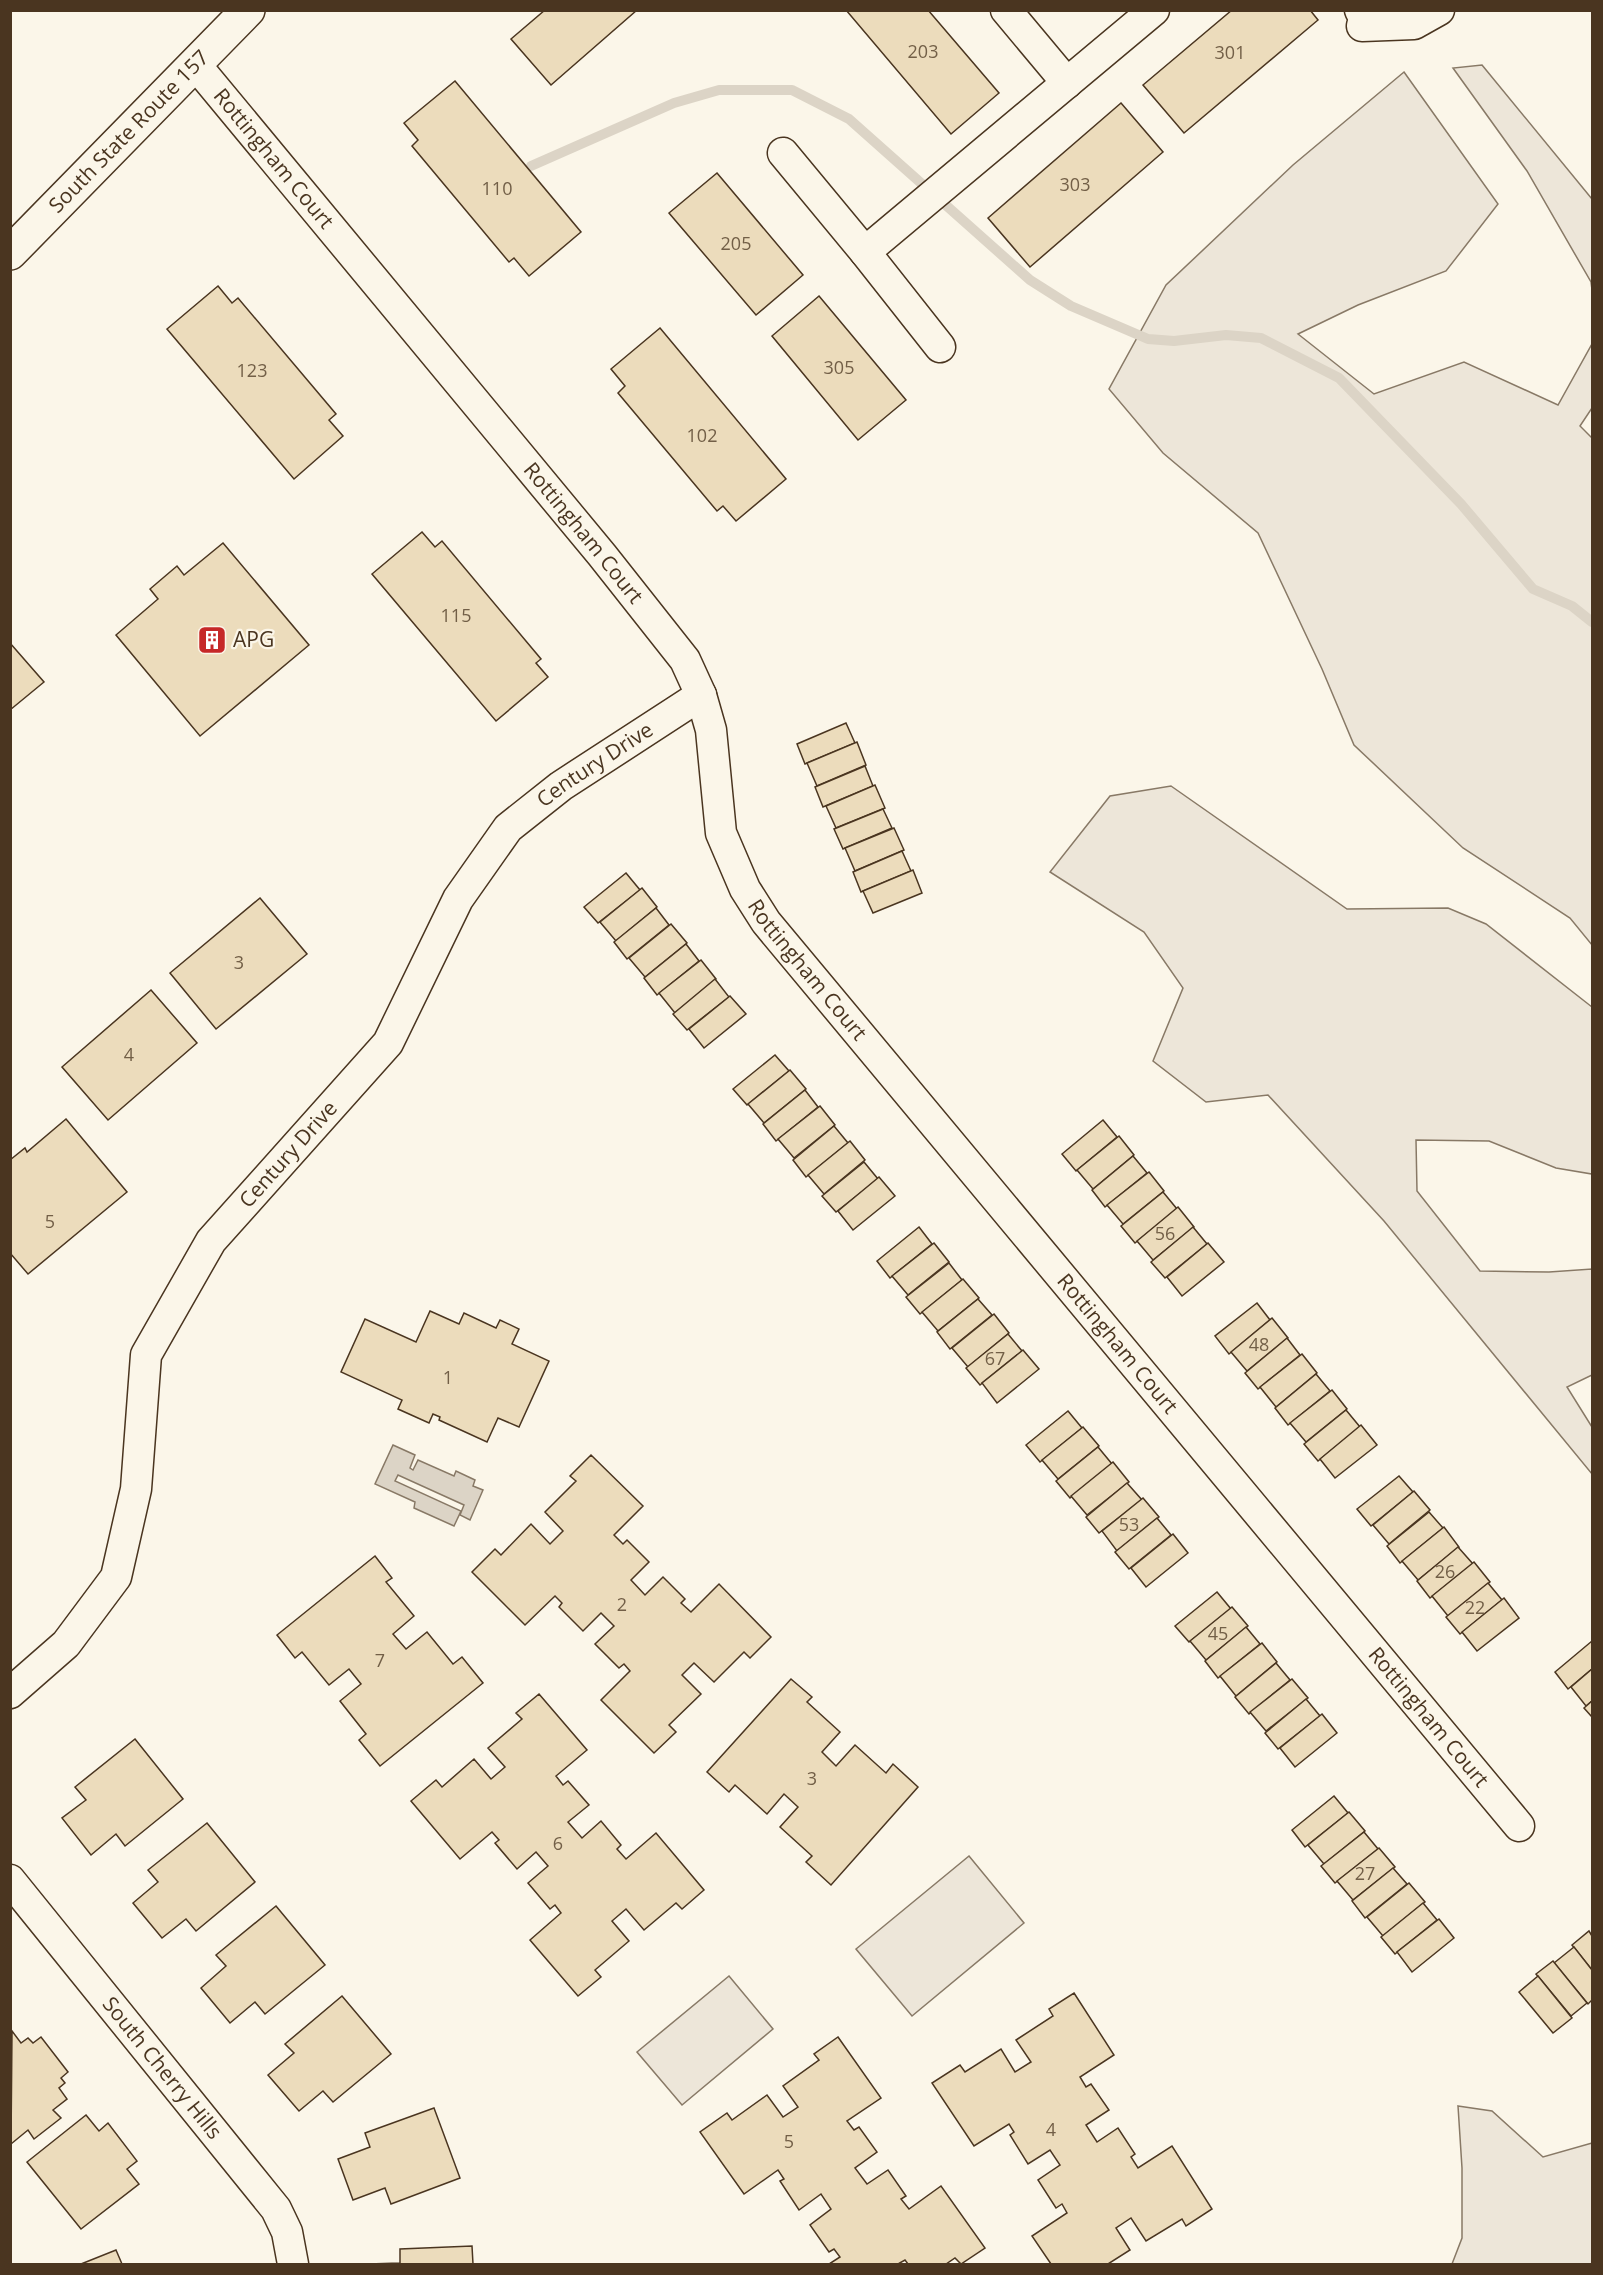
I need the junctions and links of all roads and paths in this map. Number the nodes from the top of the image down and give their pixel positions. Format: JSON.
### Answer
{"nodes":[{"id":1,"x":248,"y":10,"type":"edge"},
{"id":2,"x":1006,"y":10,"type":"edge"},
{"id":3,"x":1439,"y":10,"type":"edge"},
{"id":4,"x":1145,"y":13,"type":"edge"},
{"id":5,"x":1361,"y":18,"type":"edge"},
{"id":6,"x":195,"y":64,"type":"junction"},
{"id":7,"x":1067,"y":83,"type":"junction"},
{"id":8,"x":783,"y":153,"type":"dead end"},
{"id":9,"x":865,"y":252,"type":"junction"},
{"id":10,"x":10,"y":253,"type":"edge"},
{"id":11,"x":940,"y":347,"type":"dead end"},
{"id":12,"x":701,"y":695,"type":"junction"},
{"id":13,"x":10,"y":1693,"type":"edge"},
{"id":14,"x":1519,"y":1826,"type":"dead end"},
{"id":15,"x":10,"y":1880,"type":"edge"},
{"id":16,"x":293,"y":2265,"type":"edge"}],
"edges":[{"from":1,"to":6,"type":"main road","name":"South State Route 157"},
{"from":2,"to":7,"type":"street"},
{"from":3,"to":5,"type":"street"},
{"from":4,"to":7,"type":"street"},
{"from":6,"to":10,"type":"main road","name":"South State Route 157"},
{"from":6,"to":12,"type":"street","name":"Rottingham Court"},
{"from":7,"to":9,"type":"street"},
{"from":8,"to":9,"type":"street"},
{"from":9,"to":11,"type":"street"},
{"from":12,"to":13,"type":"street","name":"Century Drive"},
{"from":12,"to":14,"type":"street","name":"Rottingham Court"},
{"from":15,"to":16,"type":"street","name":"South Cherry Hills"}]}
